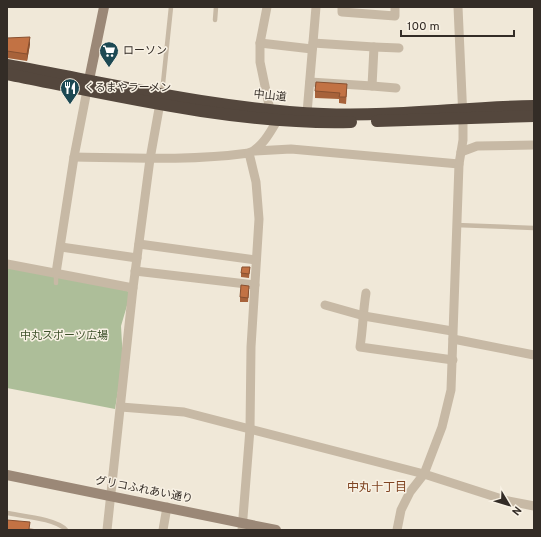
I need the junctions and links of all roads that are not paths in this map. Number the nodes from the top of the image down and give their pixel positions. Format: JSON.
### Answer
{"nodes":[{"id":1,"x":104,"y":7,"type":"edge"},
{"id":2,"x":171,"y":7,"type":"edge"},
{"id":3,"x":216,"y":7,"type":"edge"},
{"id":4,"x":267,"y":7,"type":"edge"},
{"id":5,"x":316,"y":7,"type":"edge"},
{"id":6,"x":342,"y":7,"type":"edge"},
{"id":7,"x":395,"y":7,"type":"edge"},
{"id":8,"x":458,"y":7,"type":"edge"},
{"id":9,"x":215,"y":20,"type":"dead end"},
{"id":10,"x":260,"y":44,"type":"junction"},
{"id":11,"x":313,"y":46,"type":"junction"},
{"id":12,"x":374,"y":47,"type":"junction"},
{"id":13,"x":399,"y":48,"type":"dead end"},
{"id":14,"x":7,"y":65,"type":"edge"},
{"id":15,"x":7,"y":74,"type":"edge"},
{"id":16,"x":310,"y":82,"type":"junction"},
{"id":17,"x":88,"y":85,"type":"junction"},
{"id":18,"x":372,"y":86,"type":"junction"},
{"id":19,"x":396,"y":88,"type":"dead end"},
{"id":20,"x":161,"y":99,"type":"junction"},
{"id":21,"x":534,"y":106,"type":"edge"},
{"id":22,"x":307,"y":113,"type":"junction"},
{"id":23,"x":274,"y":114,"type":"junction"},
{"id":24,"x":463,"y":114,"type":"junction"},
{"id":25,"x":534,"y":116,"type":"edge"},
{"id":26,"x":534,"y":145,"type":"edge"},
{"id":27,"x":252,"y":152,"type":"junction"},
{"id":28,"x":461,"y":152,"type":"junction"},
{"id":29,"x":74,"y":157,"type":"junction"},
{"id":30,"x":150,"y":159,"type":"junction"},
{"id":31,"x":459,"y":164,"type":"junction"},
{"id":32,"x":456,"y":225,"type":"junction"},
{"id":33,"x":534,"y":228,"type":"edge"},
{"id":34,"x":139,"y":244,"type":"junction"},
{"id":35,"x":61,"y":247,"type":"junction"},
{"id":36,"x":137,"y":258,"type":"junction"},
{"id":37,"x":256,"y":260,"type":"junction"},
{"id":38,"x":7,"y":264,"type":"edge"},
{"id":39,"x":135,"y":271,"type":"junction"},
{"id":40,"x":56,"y":273,"type":"junction"},
{"id":41,"x":56,"y":283,"type":"dead end"},
{"id":42,"x":255,"y":286,"type":"junction"},
{"id":43,"x":133,"y":288,"type":"junction"},
{"id":44,"x":366,"y":293,"type":"dead end"},
{"id":45,"x":325,"y":305,"type":"dead end"},
{"id":46,"x":364,"y":316,"type":"junction"},
{"id":47,"x":452,"y":335,"type":"junction"},
{"id":48,"x":534,"y":355,"type":"edge"},
{"id":49,"x":453,"y":360,"type":"junction"},
{"id":50,"x":121,"y":407,"type":"junction"},
{"id":51,"x":250,"y":429,"type":"junction"},
{"id":52,"x":424,"y":474,"type":"junction"},
{"id":53,"x":7,"y":475,"type":"edge"},
{"id":54,"x":111,"y":496,"type":"junction"},
{"id":55,"x":534,"y":506,"type":"edge"},
{"id":56,"x":167,"y":507,"type":"junction"},
{"id":57,"x":7,"y":513,"type":"edge"},
{"id":58,"x":243,"y":526,"type":"edge"},
{"id":59,"x":66,"y":530,"type":"edge"},
{"id":60,"x":107,"y":530,"type":"edge"},
{"id":61,"x":163,"y":530,"type":"edge"},
{"id":62,"x":276,"y":530,"type":"edge"},
{"id":63,"x":397,"y":530,"type":"edge"}],
"edges":[{"from":1,"to":17,"type":"street"},
{"from":2,"to":20,"type":"lane"},
{"from":3,"to":9,"type":"lane"},
{"from":4,"to":10,"type":"street"},
{"from":5,"to":11,"type":"street"},
{"from":6,"to":7,"type":"street"},
{"from":8,"to":24,"type":"street"},
{"from":10,"to":11,"type":"street"},
{"from":10,"to":23,"type":"street"},
{"from":11,"to":12,"type":"street"},
{"from":11,"to":16,"type":"street"},
{"from":12,"to":13,"type":"street"},
{"from":12,"to":18,"type":"street"},
{"from":14,"to":17,"type":"highway","name":"中山道"},
{"from":15,"to":17,"type":"highway","name":"中山道"},
{"from":16,"to":18,"type":"street"},
{"from":16,"to":22,"type":"street"},
{"from":17,"to":20,"type":"highway","name":"中山道"},
{"from":17,"to":29,"type":"street"},
{"from":18,"to":19,"type":"street"},
{"from":20,"to":23,"type":"highway","name":"中山道"},
{"from":20,"to":30,"type":"street"},
{"from":21,"to":24,"type":"highway","name":"中山道"},
{"from":22,"to":23,"type":"highway","name":"中山道"},
{"from":22,"to":24,"type":"highway","name":"中山道"},
{"from":23,"to":24,"type":"highway","name":"中山道"},
{"from":23,"to":27,"type":"street"},
{"from":24,"to":25,"type":"highway","name":"中山道"},
{"from":24,"to":28,"type":"street"},
{"from":26,"to":28,"type":"street"},
{"from":27,"to":30,"type":"street"},
{"from":27,"to":31,"type":"street"},
{"from":27,"to":37,"type":"street"},
{"from":28,"to":31,"type":"street"},
{"from":29,"to":30,"type":"street"},
{"from":29,"to":35,"type":"street"},
{"from":30,"to":34,"type":"street"},
{"from":31,"to":32,"type":"street"},
{"from":32,"to":33,"type":"lane"},
{"from":32,"to":47,"type":"street"},
{"from":34,"to":36,"type":"street"},
{"from":34,"to":37,"type":"street"},
{"from":35,"to":36,"type":"street"},
{"from":35,"to":40,"type":"street"},
{"from":36,"to":39,"type":"street"},
{"from":37,"to":42,"type":"street"},
{"from":38,"to":40,"type":"street"},
{"from":39,"to":42,"type":"street"},
{"from":39,"to":43,"type":"street"},
{"from":40,"to":41,"type":"lane"},
{"from":40,"to":43,"type":"street"},
{"from":42,"to":51,"type":"street"},
{"from":43,"to":50,"type":"street"},
{"from":44,"to":46,"type":"street"},
{"from":45,"to":46,"type":"street"},
{"from":46,"to":47,"type":"street"},
{"from":46,"to":49,"type":"street"},
{"from":47,"to":48,"type":"street"},
{"from":47,"to":49,"type":"street"},
{"from":49,"to":52,"type":"street"},
{"from":50,"to":51,"type":"street"},
{"from":50,"to":54,"type":"street"},
{"from":51,"to":52,"type":"street"},
{"from":51,"to":58,"type":"street"},
{"from":52,"to":55,"type":"street"},
{"from":52,"to":63,"type":"street"},
{"from":53,"to":54,"type":"street","name":"グリコふれあい通り"},
{"from":54,"to":56,"type":"street","name":"グリコふれあい通り"},
{"from":54,"to":60,"type":"street"},
{"from":56,"to":58,"type":"street","name":"グリコふれあい通り"},
{"from":56,"to":61,"type":"street"},
{"from":57,"to":59,"type":"lane"},
{"from":58,"to":62,"type":"street","name":"グリコふれあい通り"}]}
